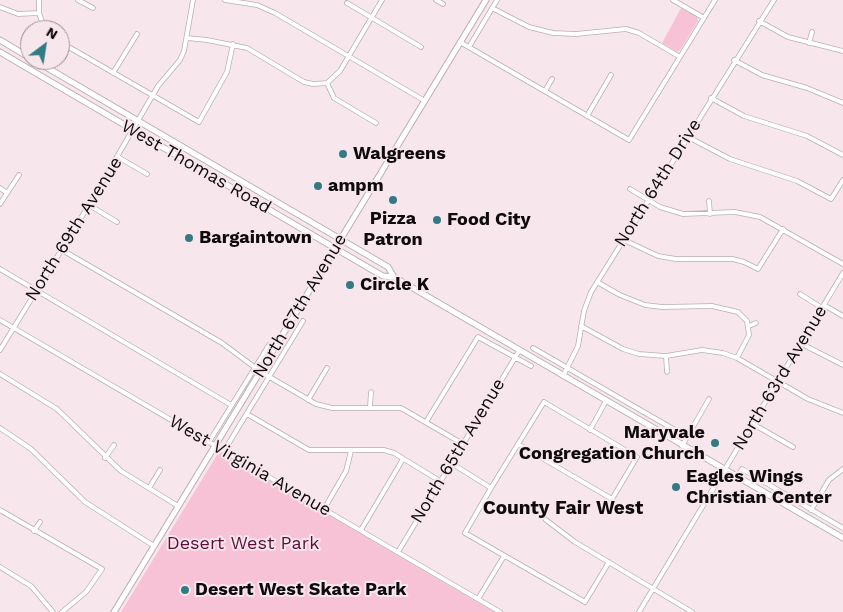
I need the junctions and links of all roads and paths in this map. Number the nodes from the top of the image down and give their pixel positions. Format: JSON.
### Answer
{"nodes":[{"id":1,"x":39,"y":0,"type":"edge"},
{"id":2,"x":78,"y":0,"type":"edge"},
{"id":3,"x":193,"y":0,"type":"edge"},
{"id":4,"x":225,"y":0,"type":"edge"},
{"id":5,"x":382,"y":0,"type":"edge"},
{"id":6,"x":436,"y":0,"type":"edge"},
{"id":7,"x":486,"y":0,"type":"edge"},
{"id":8,"x":497,"y":0,"type":"edge"},
{"id":9,"x":674,"y":0,"type":"edge"},
{"id":10,"x":715,"y":0,"type":"edge"},
{"id":11,"x":774,"y":0,"type":"edge"},
{"id":12,"x":238,"y":1,"type":"edge"},
{"id":13,"x":347,"y":3,"type":"dead end"},
{"id":14,"x":443,"y":4,"type":"dead end"},
{"id":15,"x":0,"y":7,"type":"edge"},
{"id":16,"x":93,"y":8,"type":"dead end"},
{"id":17,"x":492,"y":8,"type":"junction"},
{"id":18,"x":39,"y":13,"type":"junction"},
{"id":19,"x":371,"y":17,"type":"junction"},
{"id":20,"x":704,"y":18,"type":"junction"},
{"id":21,"x":41,"y":20,"type":"edge"},
{"id":22,"x":759,"y":22,"type":"junction"},
{"id":23,"x":812,"y":32,"type":"dead end"},
{"id":24,"x":136,"y":34,"type":"dead end"},
{"id":25,"x":187,"y":38,"type":"junction"},
{"id":26,"x":0,"y":40,"type":"edge"},
{"id":27,"x":460,"y":42,"type":"junction"},
{"id":28,"x":809,"y":43,"type":"junction"},
{"id":29,"x":233,"y":44,"type":"junction"},
{"id":30,"x":421,"y":47,"type":"dead end"},
{"id":31,"x":469,"y":47,"type":"junction"},
{"id":32,"x":70,"y":48,"type":"edge"},
{"id":33,"x":843,"y":51,"type":"edge"},
{"id":34,"x":0,"y":52,"type":"edge"},
{"id":35,"x":20,"y":52,"type":"edge"},
{"id":36,"x":349,"y":56,"type":"junction"},
{"id":37,"x":680,"y":57,"type":"junction"},
{"id":38,"x":734,"y":60,"type":"junction"},
{"id":39,"x":45,"y":70,"type":"edge"},
{"id":40,"x":50,"y":70,"type":"edge"},
{"id":41,"x":113,"y":73,"type":"junction"},
{"id":42,"x":611,"y":75,"type":"dead end"},
{"id":43,"x":42,"y":76,"type":"junction"},
{"id":44,"x":552,"y":79,"type":"dead end"},
{"id":45,"x":326,"y":83,"type":"junction"},
{"id":46,"x":545,"y":91,"type":"junction"},
{"id":47,"x":153,"y":96,"type":"junction"},
{"id":48,"x":711,"y":98,"type":"junction"},
{"id":49,"x":425,"y":101,"type":"junction"},
{"id":50,"x":843,"y":104,"type":"edge"},
{"id":51,"x":113,"y":106,"type":"junction"},
{"id":52,"x":108,"y":115,"type":"junction"},
{"id":53,"x":587,"y":116,"type":"junction"},
{"id":54,"x":138,"y":121,"type":"junction"},
{"id":55,"x":376,"y":123,"type":"dead end"},
{"id":56,"x":133,"y":130,"type":"junction"},
{"id":57,"x":688,"y":137,"type":"junction"},
{"id":58,"x":843,"y":155,"type":"edge"},
{"id":59,"x":118,"y":158,"type":"junction"},
{"id":60,"x":147,"y":174,"type":"dead end"},
{"id":61,"x":18,"y":175,"type":"dead end"},
{"id":62,"x":843,"y":180,"type":"edge"},
{"id":63,"x":0,"y":188,"type":"edge"},
{"id":64,"x":630,"y":189,"type":"dead end"},
{"id":65,"x":7,"y":192,"type":"junction"},
{"id":66,"x":648,"y":200,"type":"junction"},
{"id":67,"x":709,"y":201,"type":"dead end"},
{"id":68,"x":0,"y":204,"type":"edge"},
{"id":69,"x":89,"y":205,"type":"junction"},
{"id":70,"x":710,"y":214,"type":"junction"},
{"id":71,"x":117,"y":222,"type":"dead end"},
{"id":72,"x":783,"y":228,"type":"junction"},
{"id":73,"x":341,"y":240,"type":"junction"},
{"id":74,"x":624,"y":240,"type":"junction"},
{"id":75,"x":335,"y":249,"type":"junction"},
{"id":76,"x":62,"y":250,"type":"junction"},
{"id":77,"x":843,"y":264,"type":"edge"},
{"id":78,"x":0,"y":269,"type":"edge"},
{"id":79,"x":843,"y":273,"type":"edge"},
{"id":80,"x":394,"y":277,"type":"junction"},
{"id":81,"x":597,"y":282,"type":"junction"},
{"id":82,"x":36,"y":290,"type":"junction"},
{"id":83,"x":800,"y":294,"type":"dead end"},
{"id":84,"x":823,"y":306,"type":"junction"},
{"id":85,"x":843,"y":316,"type":"edge"},
{"id":86,"x":0,"y":320,"type":"edge"},
{"id":87,"x":303,"y":321,"type":"dead end"},
{"id":88,"x":756,"y":323,"type":"dead end"},
{"id":89,"x":582,"y":326,"type":"junction"},
{"id":90,"x":749,"y":326,"type":"junction"},
{"id":91,"x":13,"y":327,"type":"junction"},
{"id":92,"x":800,"y":343,"type":"junction"},
{"id":93,"x":268,"y":345,"type":"dead end"},
{"id":94,"x":533,"y":348,"type":"dead end"},
{"id":95,"x":0,"y":350,"type":"edge"},
{"id":96,"x":519,"y":350,"type":"junction"},
{"id":97,"x":666,"y":356,"type":"junction"},
{"id":98,"x":515,"y":357,"type":"junction"},
{"id":99,"x":737,"y":358,"type":"junction"},
{"id":100,"x":843,"y":365,"type":"edge"},
{"id":101,"x":531,"y":366,"type":"dead end"},
{"id":102,"x":254,"y":368,"type":"junction"},
{"id":103,"x":327,"y":368,"type":"dead end"},
{"id":104,"x":568,"y":368,"type":"junction"},
{"id":105,"x":260,"y":372,"type":"junction"},
{"id":106,"x":666,"y":372,"type":"dead end"},
{"id":107,"x":0,"y":374,"type":"edge"},
{"id":108,"x":563,"y":376,"type":"junction"},
{"id":109,"x":269,"y":377,"type":"junction"},
{"id":110,"x":777,"y":382,"type":"junction"},
{"id":111,"x":371,"y":392,"type":"dead end"},
{"id":112,"x":709,"y":399,"type":"dead end"},
{"id":113,"x":308,"y":400,"type":"junction"},
{"id":114,"x":606,"y":401,"type":"junction"},
{"id":115,"x":231,"y":405,"type":"junction"},
{"id":116,"x":370,"y":407,"type":"junction"},
{"id":117,"x":247,"y":414,"type":"junction"},
{"id":118,"x":843,"y":414,"type":"edge"},
{"id":119,"x":426,"y":422,"type":"junction"},
{"id":120,"x":753,"y":424,"type":"junction"},
{"id":121,"x":0,"y":428,"type":"edge"},
{"id":122,"x":590,"y":430,"type":"junction"},
{"id":123,"x":687,"y":437,"type":"junction"},
{"id":124,"x":209,"y":442,"type":"junction"},
{"id":125,"x":463,"y":444,"type":"junction"},
{"id":126,"x":518,"y":444,"type":"junction"},
{"id":127,"x":114,"y":445,"type":"dead end"},
{"id":128,"x":216,"y":446,"type":"junction"},
{"id":129,"x":682,"y":446,"type":"junction"},
{"id":130,"x":793,"y":447,"type":"dead end"},
{"id":131,"x":224,"y":451,"type":"junction"},
{"id":132,"x":351,"y":452,"type":"junction"},
{"id":133,"x":105,"y":458,"type":"junction"},
{"id":134,"x":403,"y":459,"type":"junction"},
{"id":135,"x":451,"y":463,"type":"junction"},
{"id":136,"x":840,"y":464,"type":"dead end"},
{"id":137,"x":842,"y":469,"type":"edge"},
{"id":138,"x":160,"y":470,"type":"dead end"},
{"id":139,"x":725,"y":470,"type":"junction"},
{"id":140,"x":737,"y":477,"type":"junction"},
{"id":141,"x":440,"y":481,"type":"junction"},
{"id":142,"x":149,"y":488,"type":"junction"},
{"id":143,"x":492,"y":488,"type":"junction"},
{"id":144,"x":178,"y":506,"type":"junction"},
{"id":145,"x":324,"y":509,"type":"junction"},
{"id":146,"x":0,"y":510,"type":"edge"},
{"id":147,"x":811,"y":510,"type":"junction"},
{"id":148,"x":546,"y":520,"type":"dead end"},
{"id":149,"x":40,"y":522,"type":"dead end"},
{"id":150,"x":843,"y":528,"type":"edge"},
{"id":151,"x":361,"y":530,"type":"junction"},
{"id":152,"x":34,"y":531,"type":"junction"},
{"id":153,"x":843,"y":538,"type":"edge"},
{"id":154,"x":154,"y":546,"type":"junction"},
{"id":155,"x":398,"y":552,"type":"junction"},
{"id":156,"x":504,"y":556,"type":"junction"},
{"id":157,"x":609,"y":562,"type":"junction"},
{"id":158,"x":0,"y":567,"type":"edge"},
{"id":159,"x":653,"y":589,"type":"junction"},
{"id":160,"x":478,"y":600,"type":"junction"},
{"id":161,"x":53,"y":612,"type":"edge"},
{"id":162,"x":62,"y":612,"type":"edge"},
{"id":163,"x":114,"y":612,"type":"edge"},
{"id":164,"x":500,"y":612,"type":"edge"},
{"id":165,"x":639,"y":612,"type":"edge"},
{"id":166,"x":692,"y":612,"type":"edge"}],
"edges":[{"from":1,"to":18,"type":"street"},
{"from":2,"to":16,"type":"street"},
{"from":3,"to":25,"type":"street","name":"North 69th Avenue"},
{"from":4,"to":12,"type":"street"},
{"from":5,"to":19,"type":"street"},
{"from":6,"to":14,"type":"street"},
{"from":7,"to":27,"type":"main road","name":"North 67th Avenue"},
{"from":8,"to":17,"type":"street"},
{"from":9,"to":20,"type":"street"},
{"from":10,"to":20,"type":"street"},
{"from":11,"to":22,"type":"street","name":"North 64th Drive"},
{"from":12,"to":36,"type":"street"},
{"from":13,"to":19,"type":"street"},
{"from":15,"to":18,"type":"street"},
{"from":17,"to":31,"type":"street"},
{"from":17,"to":37,"type":"street"},
{"from":18,"to":21,"type":"street"},
{"from":19,"to":30,"type":"street"},
{"from":19,"to":36,"type":"street"},
{"from":20,"to":37,"type":"street"},
{"from":22,"to":28,"type":"street"},
{"from":22,"to":38,"type":"street","name":"North 64th Drive"},
{"from":23,"to":28,"type":"street"},
{"from":24,"to":41,"type":"street"},
{"from":25,"to":29,"type":"street"},
{"from":25,"to":47,"type":"street","name":"North 69th Avenue"},
{"from":26,"to":35,"type":"main road"},
{"from":27,"to":31,"type":"street"},
{"from":27,"to":49,"type":"main road","name":"North 67th Avenue"},
{"from":28,"to":33,"type":"street"},
{"from":29,"to":45,"type":"street"},
{"from":29,"to":47,"type":"street"},
{"from":31,"to":46,"type":"street"},
{"from":32,"to":41,"type":"street"},
{"from":34,"to":43,"type":"main road","name":"West Thomas Road"},
{"from":36,"to":45,"type":"street"},
{"from":36,"to":49,"type":"street"},
{"from":37,"to":53,"type":"street"},
{"from":38,"to":48,"type":"street","name":"North 64th Drive"},
{"from":38,"to":50,"type":"street"},
{"from":39,"to":43,"type":"main road"},
{"from":40,"to":51,"type":"main road","name":"West Thomas Road"},
{"from":41,"to":47,"type":"street"},
{"from":42,"to":53,"type":"street"},
{"from":43,"to":52,"type":"main road","name":"West Thomas Road"},
{"from":44,"to":46,"type":"street"},
{"from":45,"to":55,"type":"street"},
{"from":46,"to":53,"type":"street"},
{"from":47,"to":54,"type":"street","name":"North 69th Avenue"},
{"from":48,"to":57,"type":"street","name":"North 64th Drive"},
{"from":48,"to":58,"type":"street"},
{"from":49,"to":73,"type":"main road","name":"North 67th Avenue"},
{"from":51,"to":52,"type":"main road"},
{"from":51,"to":54,"type":"main road","name":"West Thomas Road"},
{"from":52,"to":56,"type":"main road","name":"West Thomas Road"},
{"from":54,"to":56,"type":"street","name":"North 69th Avenue"},
{"from":54,"to":73,"type":"main road","name":"West Thomas Road"},
{"from":56,"to":59,"type":"street","name":"North 69th Avenue"},
{"from":56,"to":75,"type":"main road","name":"West Thomas Road"},
{"from":57,"to":62,"type":"street"},
{"from":57,"to":66,"type":"street","name":"North 64th Drive"},
{"from":59,"to":60,"type":"street"},
{"from":59,"to":69,"type":"street","name":"North 69th Avenue"},
{"from":61,"to":65,"type":"street"},
{"from":63,"to":65,"type":"street"},
{"from":64,"to":66,"type":"street"},
{"from":65,"to":68,"type":"street"},
{"from":66,"to":70,"type":"street"},
{"from":66,"to":74,"type":"street","name":"North 64th Drive"},
{"from":67,"to":70,"type":"street"},
{"from":69,"to":71,"type":"street"},
{"from":69,"to":76,"type":"street","name":"North 69th Avenue"},
{"from":70,"to":72,"type":"street"},
{"from":72,"to":74,"type":"street"},
{"from":72,"to":77,"type":"street"},
{"from":73,"to":75,"type":"main road","name":"North 67th Avenue"},
{"from":73,"to":80,"type":"main road","name":"West Thomas Road"},
{"from":74,"to":81,"type":"street","name":"North 64th Drive"},
{"from":75,"to":80,"type":"main road","name":"West Thomas Road"},
{"from":75,"to":105,"type":"main road","name":"North 67th Avenue"},
{"from":76,"to":82,"type":"street","name":"North 69th Avenue"},
{"from":76,"to":102,"type":"street"},
{"from":78,"to":82,"type":"street"},
{"from":79,"to":84,"type":"street","name":"North 63rd Avenue"},
{"from":80,"to":96,"type":"main road","name":"West Thomas Road"},
{"from":81,"to":89,"type":"street","name":"North 64th Drive"},
{"from":81,"to":90,"type":"street"},
{"from":82,"to":91,"type":"street","name":"North 69th Avenue"},
{"from":82,"to":115,"type":"street"},
{"from":83,"to":84,"type":"street"},
{"from":84,"to":85,"type":"street"},
{"from":84,"to":92,"type":"street","name":"North 63rd Avenue"},
{"from":86,"to":91,"type":"street","name":"West Virginia Avenue"},
{"from":87,"to":109,"type":"street","name":"North 67th Avenue"},
{"from":88,"to":90,"type":"street"},
{"from":89,"to":97,"type":"street"},
{"from":89,"to":104,"type":"street","name":"North 64th Drive"},
{"from":90,"to":99,"type":"street"},
{"from":91,"to":95,"type":"street","name":"North 69th Avenue"},
{"from":91,"to":124,"type":"street","name":"West Virginia Avenue"},
{"from":92,"to":100,"type":"street"},
{"from":92,"to":110,"type":"street","name":"North 63rd Avenue"},
{"from":93,"to":102,"type":"street","name":"North 67th Avenue"},
{"from":94,"to":104,"type":"street"},
{"from":96,"to":98,"type":"street","name":"North 65th Avenue"},
{"from":96,"to":108,"type":"main road","name":"West Thomas Road"},
{"from":97,"to":99,"type":"street"},
{"from":97,"to":106,"type":"street"},
{"from":98,"to":101,"type":"street"},
{"from":98,"to":119,"type":"street"},
{"from":98,"to":125,"type":"street","name":"North 65th Avenue"},
{"from":99,"to":110,"type":"street"},
{"from":102,"to":105,"type":"street"},
{"from":102,"to":115,"type":"street","name":"North 67th Avenue"},
{"from":103,"to":113,"type":"street"},
{"from":104,"to":108,"type":"street","name":"North 64th Drive"},
{"from":104,"to":123,"type":"street"},
{"from":105,"to":109,"type":"street"},
{"from":105,"to":128,"type":"main road","name":"North 67th Avenue"},
{"from":107,"to":133,"type":"street"},
{"from":108,"to":114,"type":"main road","name":"West Thomas Road"},
{"from":109,"to":113,"type":"street"},
{"from":109,"to":117,"type":"street","name":"North 67th Avenue"},
{"from":110,"to":118,"type":"street"},
{"from":110,"to":120,"type":"street","name":"North 63rd Avenue"},
{"from":111,"to":116,"type":"street"},
{"from":112,"to":123,"type":"street"},
{"from":113,"to":116,"type":"street"},
{"from":114,"to":122,"type":"street"},
{"from":114,"to":129,"type":"main road","name":"West Thomas Road"},
{"from":115,"to":124,"type":"street","name":"North 67th Avenue"},
{"from":116,"to":119,"type":"street"},
{"from":117,"to":131,"type":"street","name":"North 67th Avenue"},
{"from":117,"to":132,"type":"street"},
{"from":119,"to":125,"type":"street"},
{"from":120,"to":130,"type":"street"},
{"from":120,"to":139,"type":"street","name":"North 63rd Avenue"},
{"from":121,"to":154,"type":"street"},
{"from":122,"to":126,"type":"street"},
{"from":122,"to":126,"type":"street"},
{"from":123,"to":129,"type":"street"},
{"from":124,"to":128,"type":"street","name":"West Virginia Avenue"},
{"from":125,"to":135,"type":"street","name":"North 65th Avenue"},
{"from":126,"to":143,"type":"street"},
{"from":127,"to":133,"type":"street"},
{"from":128,"to":131,"type":"street","name":"West Virginia Avenue"},
{"from":128,"to":144,"type":"main road","name":"North 67th Avenue"},
{"from":129,"to":139,"type":"main road","name":"West Thomas Road"},
{"from":131,"to":145,"type":"street","name":"West Virginia Avenue"},
{"from":132,"to":134,"type":"street"},
{"from":132,"to":145,"type":"street"},
{"from":133,"to":142,"type":"street"},
{"from":134,"to":141,"type":"street"},
{"from":134,"to":151,"type":"street"},
{"from":135,"to":141,"type":"street","name":"North 65th Avenue"},
{"from":135,"to":143,"type":"street"},
{"from":136,"to":137,"type":"street"},
{"from":137,"to":147,"type":"street"},
{"from":138,"to":142,"type":"street"},
{"from":139,"to":140,"type":"main road","name":"West Thomas Road"},
{"from":139,"to":159,"type":"street","name":"North 63rd Avenue"},
{"from":140,"to":147,"type":"street"},
{"from":140,"to":153,"type":"main road","name":"West Thomas Road"},
{"from":141,"to":155,"type":"street","name":"North 65th Avenue"},
{"from":142,"to":144,"type":"street"},
{"from":143,"to":156,"type":"street"},
{"from":144,"to":154,"type":"main road","name":"North 67th Avenue"},
{"from":145,"to":151,"type":"street","name":"West Virginia Avenue"},
{"from":146,"to":152,"type":"street"},
{"from":147,"to":150,"type":"street"},
{"from":148,"to":157,"type":"street"},
{"from":149,"to":152,"type":"street"},
{"from":151,"to":155,"type":"street","name":"West Virginia Avenue"},
{"from":152,"to":162,"type":"street"},
{"from":154,"to":163,"type":"main road","name":"North 67th Avenue"},
{"from":155,"to":160,"type":"street","name":"West Virginia Avenue"},
{"from":156,"to":157,"type":"street"},
{"from":156,"to":160,"type":"street"},
{"from":157,"to":159,"type":"street"},
{"from":158,"to":161,"type":"street"},
{"from":159,"to":165,"type":"street","name":"North 63rd Avenue"},
{"from":159,"to":166,"type":"street"},
{"from":160,"to":164,"type":"street","name":"West Virginia Avenue"}]}
